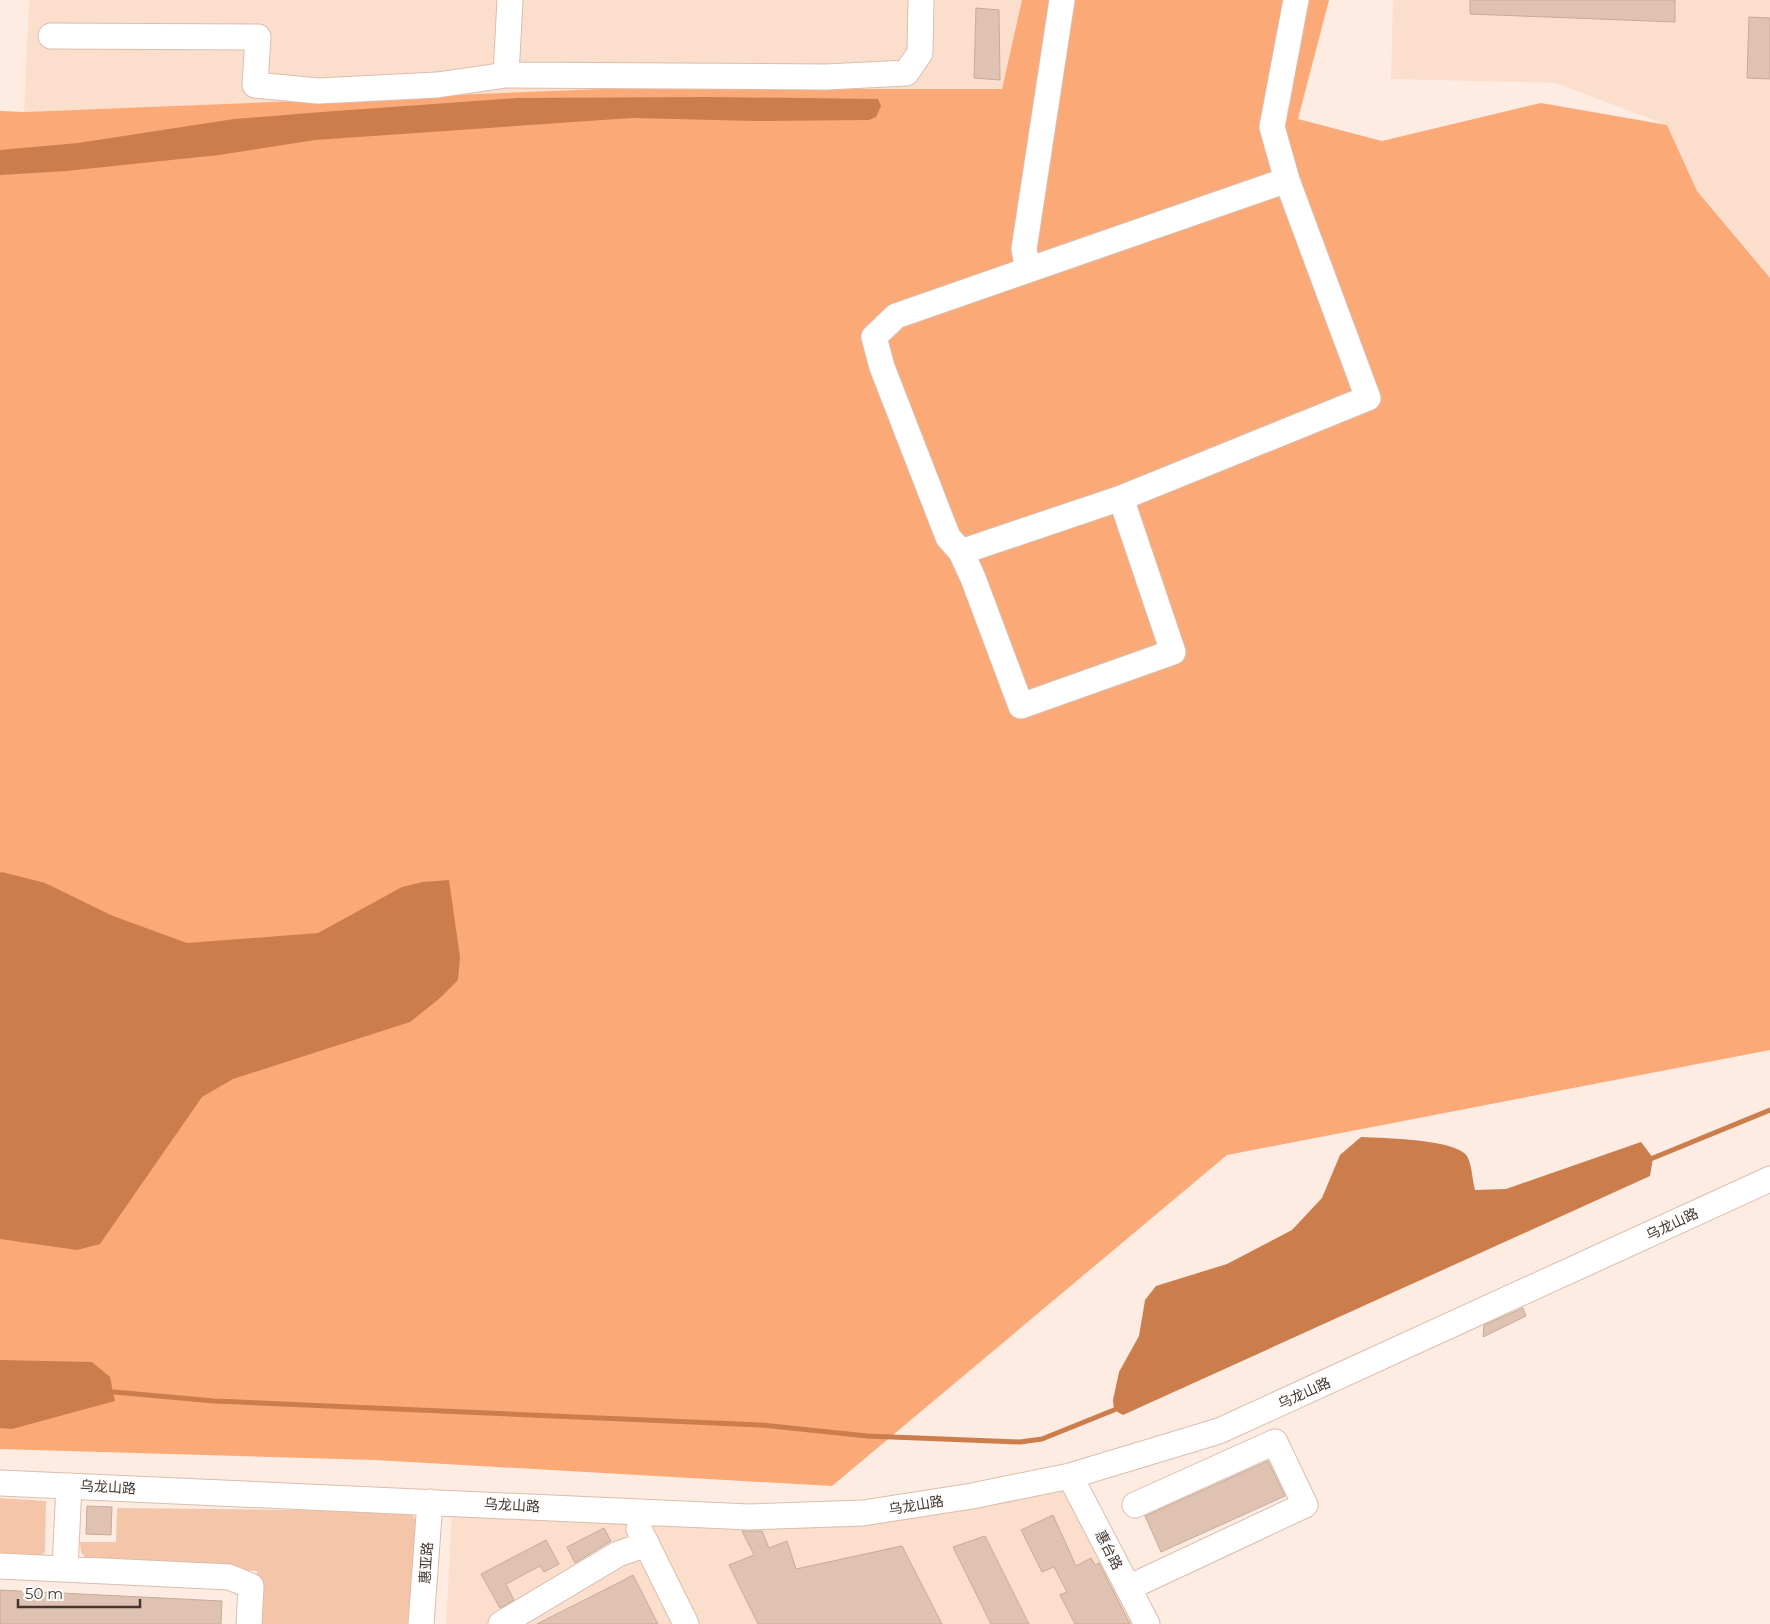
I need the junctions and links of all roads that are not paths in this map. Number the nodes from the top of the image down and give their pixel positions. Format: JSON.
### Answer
{"nodes":[{"id":1,"x":510,"y":0,"type":"edge"},
{"id":2,"x":921,"y":0,"type":"edge"},
{"id":3,"x":1062,"y":0,"type":"edge"},
{"id":4,"x":1296,"y":0,"type":"edge"},
{"id":5,"x":51,"y":36,"type":"dead end"},
{"id":6,"x":506,"y":75,"type":"junction"},
{"id":7,"x":1287,"y":180,"type":"junction"},
{"id":8,"x":1028,"y":270,"type":"junction"},
{"id":9,"x":1121,"y":498,"type":"junction"},
{"id":10,"x":961,"y":552,"type":"junction"},
{"id":11,"x":1770,"y":1179,"type":"edge"},
{"id":12,"x":1070,"y":1476,"type":"junction"},
{"id":13,"x":0,"y":1483,"type":"edge"},
{"id":14,"x":69,"y":1486,"type":"junction"},
{"id":15,"x":430,"y":1502,"type":"junction"},
{"id":16,"x":1135,"y":1505,"type":"dead end"},
{"id":17,"x":630,"y":1511,"type":"junction"},
{"id":18,"x":647,"y":1544,"type":"junction"},
{"id":19,"x":0,"y":1566,"type":"edge"},
{"id":20,"x":64,"y":1568,"type":"junction"},
{"id":21,"x":1128,"y":1588,"type":"junction"},
{"id":22,"x":249,"y":1624,"type":"edge"},
{"id":23,"x":421,"y":1624,"type":"edge"},
{"id":24,"x":501,"y":1624,"type":"edge"},
{"id":25,"x":686,"y":1624,"type":"edge"},
{"id":26,"x":1147,"y":1624,"type":"edge"}],
"edges":[{"from":1,"to":6,"type":"street"},
{"from":2,"to":6,"type":"street"},
{"from":3,"to":8,"type":"street"},
{"from":4,"to":7,"type":"street"},
{"from":5,"to":6,"type":"street"},
{"from":7,"to":8,"type":"street"},
{"from":7,"to":9,"type":"street"},
{"from":8,"to":10,"type":"street"},
{"from":9,"to":10,"type":"street"},
{"from":9,"to":10,"type":"street"},
{"from":11,"to":12,"type":"street","name":"乌龙山路"},
{"from":12,"to":17,"type":"street","name":"乌龙山路"},
{"from":12,"to":21,"type":"street","name":"惠台路"},
{"from":13,"to":14,"type":"street","name":"乌龙山路"},
{"from":14,"to":15,"type":"street","name":"乌龙山路"},
{"from":14,"to":20,"type":"street"},
{"from":15,"to":17,"type":"street","name":"乌龙山路"},
{"from":15,"to":23,"type":"street","name":"惠亚路"},
{"from":16,"to":21,"type":"street"},
{"from":17,"to":18,"type":"street"},
{"from":18,"to":24,"type":"street"},
{"from":18,"to":25,"type":"street"},
{"from":19,"to":20,"type":"street"},
{"from":20,"to":22,"type":"street"},
{"from":21,"to":26,"type":"street","name":"惠台路"}]}
